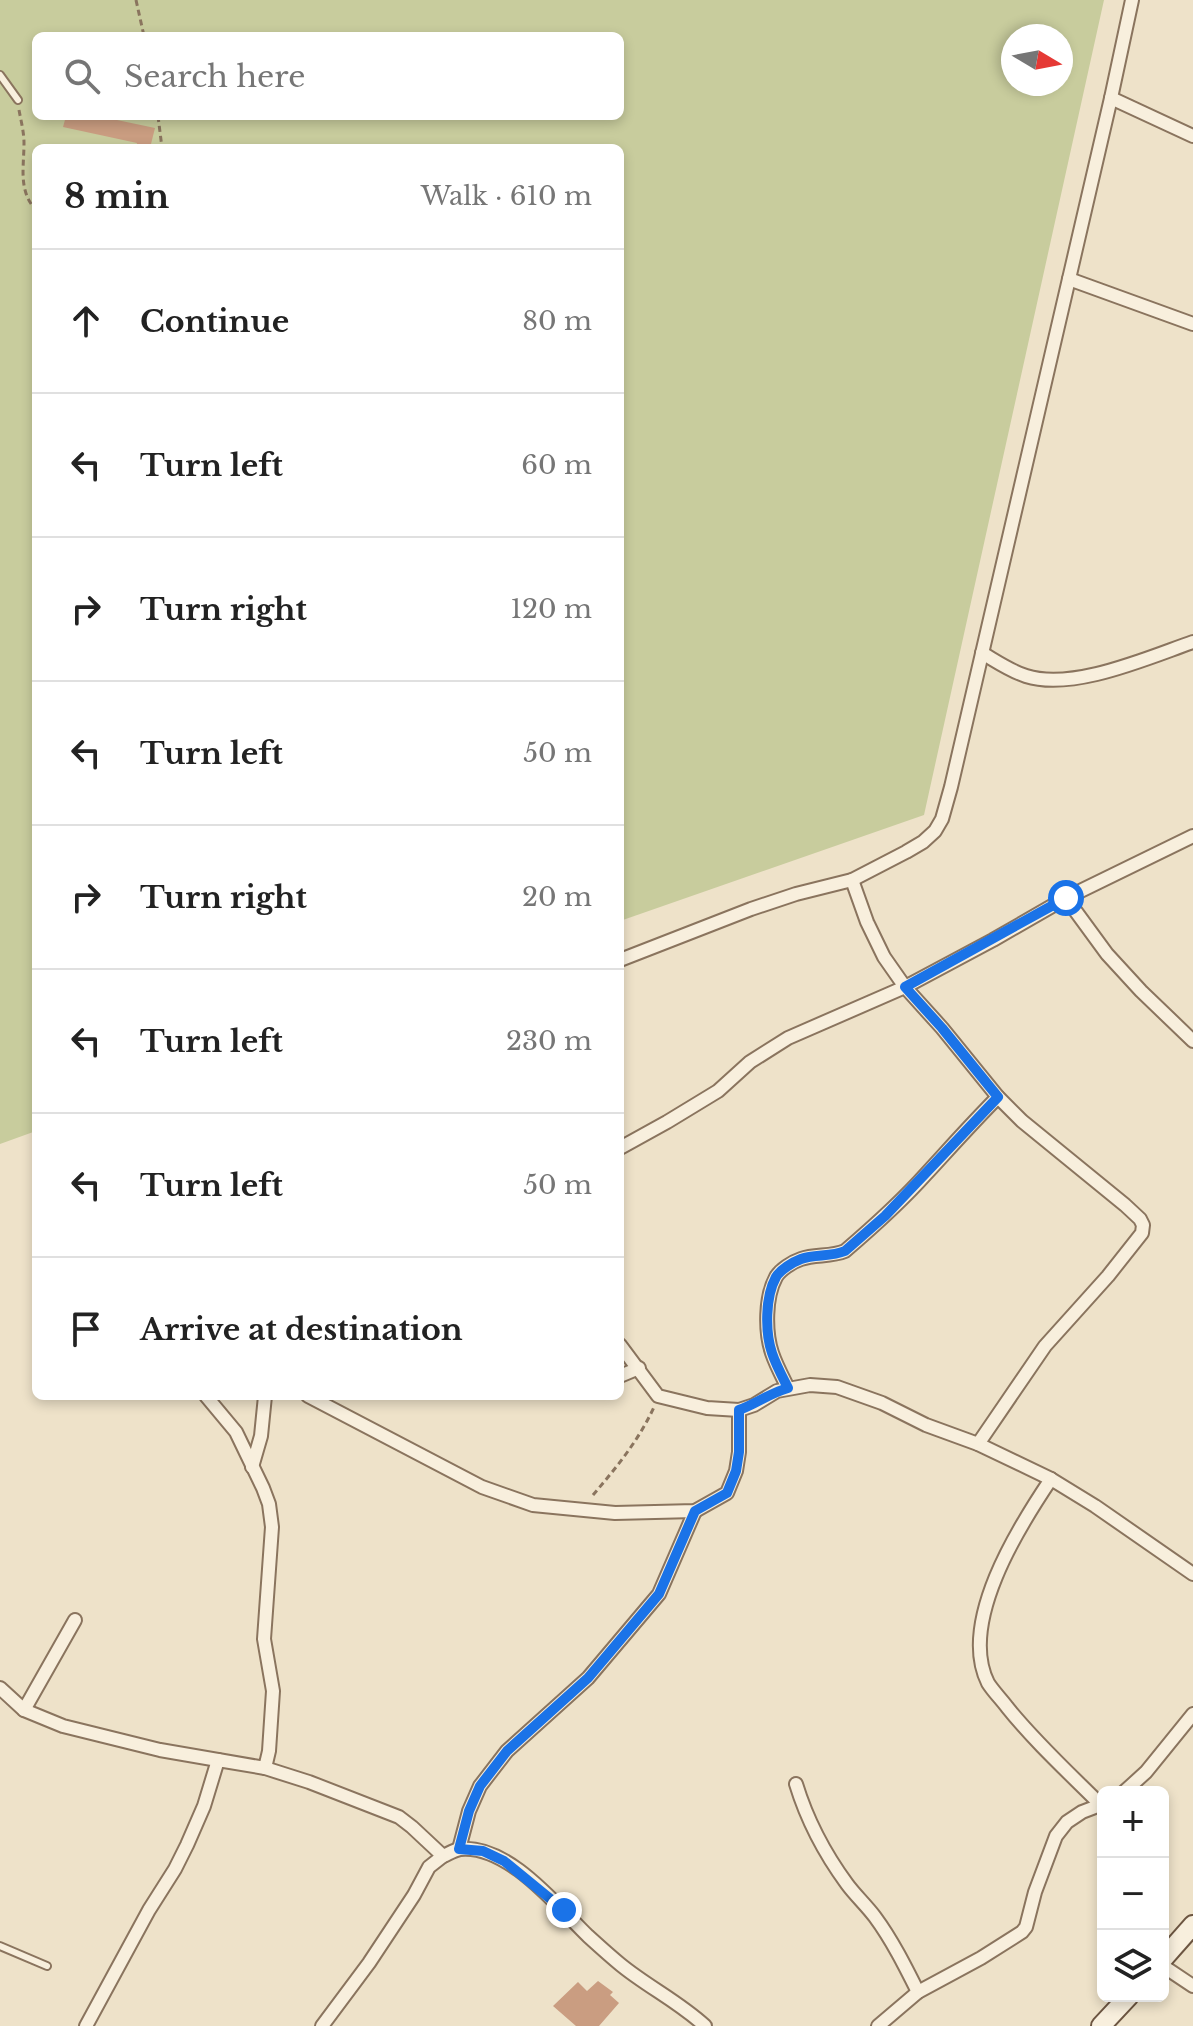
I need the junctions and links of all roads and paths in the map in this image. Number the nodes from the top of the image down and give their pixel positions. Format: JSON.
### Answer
{"nodes":[{"id":1,"x":136,"y":0,"type":"edge"},
{"id":2,"x":1132,"y":0,"type":"edge"},
{"id":3,"x":143,"y":32,"type":"edge"},
{"id":4,"x":0,"y":75,"type":"edge"},
{"id":5,"x":1111,"y":98,"type":"junction"},
{"id":6,"x":18,"y":100,"type":"joint"},
{"id":7,"x":158,"y":120,"type":"edge"},
{"id":8,"x":1193,"y":136,"type":"edge"},
{"id":9,"x":162,"y":144,"type":"edge"},
{"id":10,"x":32,"y":205,"type":"edge"},
{"id":11,"x":1069,"y":279,"type":"junction"},
{"id":12,"x":1193,"y":324,"type":"edge"},
{"id":13,"x":1193,"y":631,"type":"edge"},
{"id":14,"x":1193,"y":642,"type":"edge"},
{"id":15,"x":982,"y":653,"type":"junction"},
{"id":16,"x":1193,"y":836,"type":"edge"},
{"id":17,"x":852,"y":880,"type":"junction"},
{"id":18,"x":1066,"y":898,"type":"junction"},
{"id":19,"x":624,"y":958,"type":"edge"},
{"id":20,"x":905,"y":987,"type":"junction"},
{"id":21,"x":1193,"y":1041,"type":"edge"},
{"id":22,"x":998,"y":1097,"type":"junction"},
{"id":23,"x":624,"y":1146,"type":"edge"},
{"id":24,"x":624,"y":1350,"type":"edge"},
{"id":25,"x":639,"y":1368,"type":"junction"},
{"id":26,"x":624,"y":1374,"type":"edge"},
{"id":27,"x":788,"y":1388,"type":"junction"},
{"id":28,"x":658,"y":1396,"type":"junction"},
{"id":29,"x":209,"y":1400,"type":"edge"},
{"id":30,"x":265,"y":1400,"type":"edge"},
{"id":31,"x":316,"y":1400,"type":"edge"},
{"id":32,"x":739,"y":1410,"type":"junction"},
{"id":33,"x":978,"y":1444,"type":"junction"},
{"id":34,"x":252,"y":1467,"type":"junction"},
{"id":35,"x":1051,"y":1479,"type":"junction"},
{"id":36,"x":580,"y":1511,"type":"junction"},
{"id":37,"x":695,"y":1511,"type":"junction"},
{"id":38,"x":1193,"y":1574,"type":"edge"},
{"id":39,"x":75,"y":1620,"type":"dead end"},
{"id":40,"x":0,"y":1688,"type":"edge"},
{"id":41,"x":24,"y":1710,"type":"junction"},
{"id":42,"x":1193,"y":1714,"type":"edge"},
{"id":43,"x":218,"y":1760,"type":"junction"},
{"id":44,"x":265,"y":1768,"type":"junction"},
{"id":45,"x":796,"y":1784,"type":"dead end"},
{"id":46,"x":1131,"y":1786,"type":"edge"},
{"id":47,"x":1097,"y":1800,"type":"edge"},
{"id":48,"x":1097,"y":1807,"type":"edge"},
{"id":49,"x":459,"y":1849,"type":"junction"},
{"id":50,"x":443,"y":1856,"type":"junction"},
{"id":51,"x":1193,"y":1925,"type":"edge"},
{"id":52,"x":0,"y":1946,"type":"edge"},
{"id":53,"x":1169,"y":1952,"type":"edge"},
{"id":54,"x":47,"y":1966,"type":"dead end"},
{"id":55,"x":1169,"y":1970,"type":"edge"},
{"id":56,"x":1193,"y":1986,"type":"edge"},
{"id":57,"x":918,"y":1992,"type":"junction"},
{"id":58,"x":1124,"y":2002,"type":"edge"},
{"id":59,"x":1106,"y":2024,"type":"edge"},
{"id":60,"x":86,"y":2026,"type":"edge"},
{"id":61,"x":322,"y":2026,"type":"edge"},
{"id":62,"x":705,"y":2026,"type":"edge"},
{"id":63,"x":878,"y":2026,"type":"edge"}],
"edges":[{"from":1,"to":3,"type":"path"},
{"from":2,"to":5,"type":"street"},
{"from":4,"to":6,"type":"lane"},
{"from":5,"to":8,"type":"street"},
{"from":5,"to":11,"type":"street"},
{"from":6,"to":10,"type":"path"},
{"from":7,"to":9,"type":"path"},
{"from":11,"to":12,"type":"street"},
{"from":11,"to":15,"type":"street"},
{"from":13,"to":14,"type":"street"},
{"from":14,"to":15,"type":"street"},
{"from":15,"to":17,"type":"street"},
{"from":16,"to":18,"type":"street"},
{"from":17,"to":19,"type":"street"},
{"from":17,"to":20,"type":"street"},
{"from":18,"to":20,"type":"street"},
{"from":18,"to":21,"type":"street"},
{"from":20,"to":22,"type":"street"},
{"from":20,"to":23,"type":"street"},
{"from":22,"to":27,"type":"street"},
{"from":22,"to":33,"type":"street"},
{"from":24,"to":25,"type":"street"},
{"from":25,"to":26,"type":"street"},
{"from":25,"to":28,"type":"street"},
{"from":27,"to":32,"type":"street"},
{"from":27,"to":33,"type":"street"},
{"from":28,"to":32,"type":"street"},
{"from":28,"to":36,"type":"path"},
{"from":29,"to":34,"type":"street"},
{"from":30,"to":34,"type":"street"},
{"from":31,"to":36,"type":"street"},
{"from":32,"to":37,"type":"street"},
{"from":33,"to":35,"type":"street"},
{"from":34,"to":44,"type":"street"},
{"from":35,"to":38,"type":"street"},
{"from":35,"to":47,"type":"street"},
{"from":36,"to":37,"type":"street"},
{"from":37,"to":49,"type":"street"},
{"from":39,"to":41,"type":"street"},
{"from":40,"to":41,"type":"street"},
{"from":41,"to":43,"type":"street"},
{"from":42,"to":46,"type":"street"},
{"from":43,"to":44,"type":"street"},
{"from":43,"to":60,"type":"street"},
{"from":44,"to":50,"type":"street"},
{"from":45,"to":57,"type":"street"},
{"from":48,"to":57,"type":"street"},
{"from":49,"to":50,"type":"street"},
{"from":49,"to":62,"type":"street"},
{"from":50,"to":61,"type":"street"},
{"from":51,"to":53,"type":"street"},
{"from":52,"to":54,"type":"lane"},
{"from":55,"to":56,"type":"street"},
{"from":57,"to":63,"type":"street"},
{"from":58,"to":59,"type":"street"}]}
